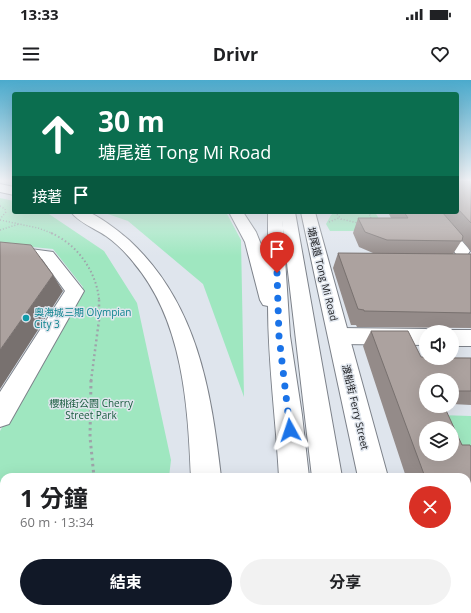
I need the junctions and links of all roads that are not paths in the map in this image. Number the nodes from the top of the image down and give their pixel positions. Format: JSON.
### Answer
{"nodes":[{"id":1,"x":81,"y":214,"type":"edge"},
{"id":2,"x":237,"y":214,"type":"edge"},
{"id":3,"x":275,"y":214,"type":"edge"},
{"id":4,"x":288,"y":214,"type":"edge"},
{"id":5,"x":431,"y":214,"type":"edge"},
{"id":6,"x":314,"y":218,"type":"edge"},
{"id":7,"x":0,"y":250,"type":"edge"},
{"id":8,"x":461,"y":255,"type":"edge"},
{"id":9,"x":279,"y":336,"type":"junction"},
{"id":10,"x":339,"y":336,"type":"junction"},
{"id":11,"x":419,"y":337,"type":"edge"},
{"id":12,"x":459,"y":338,"type":"edge"},
{"id":13,"x":471,"y":338,"type":"edge"},
{"id":14,"x":0,"y":415,"type":"edge"},
{"id":15,"x":206,"y":473,"type":"edge"},
{"id":16,"x":294,"y":473,"type":"edge"},
{"id":17,"x":326,"y":473,"type":"edge"},
{"id":18,"x":372,"y":473,"type":"edge"}],
"edges":[{"from":1,"to":15,"type":"main road"},
{"from":2,"to":9,"type":"main road"},
{"from":3,"to":9,"type":"main road"},
{"from":4,"to":17,"type":"main road"},
{"from":5,"to":8,"type":"main road"},
{"from":6,"to":10,"type":"main road","name":"塘尾道 Tong Mi Road"},
{"from":7,"to":14,"type":"main road"},
{"from":9,"to":16,"type":"main road"},
{"from":10,"to":11,"type":"main road"},
{"from":10,"to":18,"type":"main road","name":"渡船街 Ferry Street"},
{"from":12,"to":13,"type":"main road"}]}
